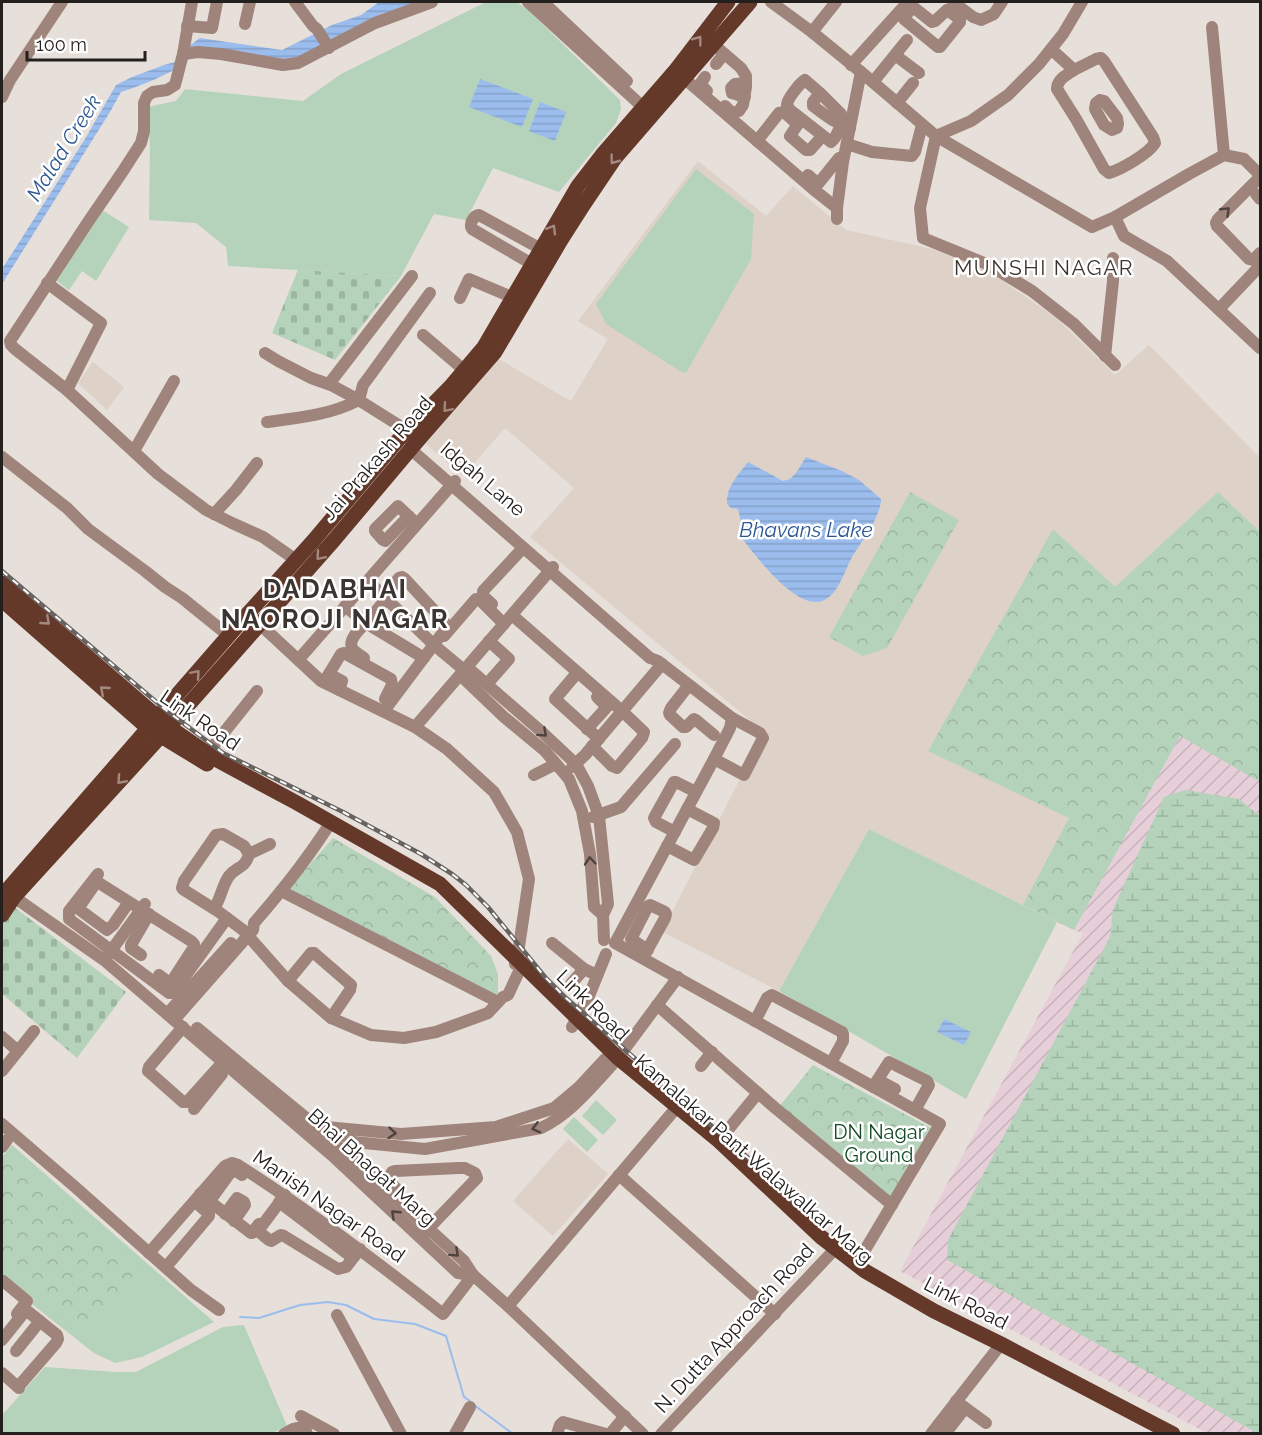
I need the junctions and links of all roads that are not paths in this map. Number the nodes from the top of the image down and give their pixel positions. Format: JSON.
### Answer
{"nodes":[{"id":1,"x":62,"y":2,"type":"edge"},
{"id":2,"x":192,"y":2,"type":"edge"},
{"id":3,"x":218,"y":2,"type":"edge"},
{"id":4,"x":250,"y":2,"type":"edge"},
{"id":5,"x":295,"y":2,"type":"edge"},
{"id":6,"x":432,"y":2,"type":"edge"},
{"id":7,"x":528,"y":2,"type":"edge"},
{"id":8,"x":543,"y":2,"type":"edge"},
{"id":9,"x":728,"y":2,"type":"edge"},
{"id":10,"x":750,"y":2,"type":"edge"},
{"id":11,"x":771,"y":2,"type":"edge"},
{"id":12,"x":836,"y":2,"type":"edge"},
{"id":13,"x":953,"y":2,"type":"edge"},
{"id":14,"x":1002,"y":2,"type":"edge"},
{"id":15,"x":1082,"y":2,"type":"edge"},
{"id":16,"x":909,"y":3,"type":"edge"},
{"id":17,"x":245,"y":24,"type":"dead end"},
{"id":18,"x":187,"y":26,"type":"junction"},
{"id":19,"x":1212,"y":27,"type":"dead end"},
{"id":20,"x":812,"y":32,"type":"junction"},
{"id":21,"x":907,"y":40,"type":"dead end"},
{"id":22,"x":326,"y":47,"type":"junction"},
{"id":23,"x":1051,"y":49,"type":"junction"},
{"id":24,"x":183,"y":54,"type":"junction"},
{"id":25,"x":718,"y":54,"type":"junction"},
{"id":26,"x":895,"y":55,"type":"junction"},
{"id":27,"x":856,"y":68,"type":"junction"},
{"id":28,"x":1074,"y":70,"type":"junction"},
{"id":29,"x":680,"y":74,"type":"junction"},
{"id":30,"x":705,"y":77,"type":"dead end"},
{"id":31,"x":873,"y":82,"type":"junction"},
{"id":32,"x":706,"y":93,"type":"junction"},
{"id":33,"x":2,"y":97,"type":"edge"},
{"id":34,"x":1130,"y":100,"type":"junction"},
{"id":35,"x":897,"y":103,"type":"junction"},
{"id":36,"x":646,"y":105,"type":"junction"},
{"id":37,"x":1112,"y":111,"type":"junction"},
{"id":38,"x":1100,"y":119,"type":"junction"},
{"id":39,"x":922,"y":125,"type":"junction"},
{"id":40,"x":845,"y":127,"type":"junction"},
{"id":41,"x":1082,"y":128,"type":"junction"},
{"id":42,"x":936,"y":136,"type":"junction"},
{"id":43,"x":759,"y":138,"type":"junction"},
{"id":44,"x":847,"y":144,"type":"junction"},
{"id":45,"x":1224,"y":155,"type":"junction"},
{"id":46,"x":841,"y":160,"type":"junction"},
{"id":47,"x":1259,"y":172,"type":"edge"},
{"id":48,"x":816,"y":187,"type":"junction"},
{"id":49,"x":1115,"y":217,"type":"junction"},
{"id":50,"x":525,"y":240,"type":"junction"},
{"id":51,"x":541,"y":249,"type":"junction"},
{"id":52,"x":1260,"y":253,"type":"edge"},
{"id":53,"x":517,"y":255,"type":"junction"},
{"id":54,"x":1113,"y":258,"type":"dead end"},
{"id":55,"x":532,"y":264,"type":"junction"},
{"id":56,"x":1260,"y":266,"type":"edge"},
{"id":57,"x":412,"y":276,"type":"dead end"},
{"id":58,"x":48,"y":283,"type":"junction"},
{"id":59,"x":430,"y":293,"type":"dead end"},
{"id":60,"x":460,"y":298,"type":"dead end"},
{"id":61,"x":514,"y":298,"type":"junction"},
{"id":62,"x":1219,"y":309,"type":"junction"},
{"id":63,"x":423,"y":335,"type":"dead end"},
{"id":64,"x":1260,"y":348,"type":"edge"},
{"id":65,"x":265,"y":353,"type":"dead end"},
{"id":66,"x":1105,"y":356,"type":"junction"},
{"id":67,"x":1115,"y":366,"type":"dead end"},
{"id":68,"x":464,"y":370,"type":"junction"},
{"id":69,"x":174,"y":381,"type":"dead end"},
{"id":70,"x":329,"y":384,"type":"junction"},
{"id":71,"x":67,"y":390,"type":"junction"},
{"id":72,"x":359,"y":400,"type":"junction"},
{"id":73,"x":267,"y":422,"type":"dead end"},
{"id":74,"x":408,"y":431,"type":"junction"},
{"id":75,"x":413,"y":448,"type":"junction"},
{"id":76,"x":134,"y":451,"type":"junction"},
{"id":77,"x":2,"y":457,"type":"edge"},
{"id":78,"x":257,"y":463,"type":"dead end"},
{"id":79,"x":454,"y":483,"type":"junction"},
{"id":80,"x":214,"y":514,"type":"junction"},
{"id":81,"x":519,"y":545,"type":"junction"},
{"id":82,"x":296,"y":560,"type":"junction"},
{"id":83,"x":537,"y":566,"type":"junction"},
{"id":84,"x":552,"y":568,"type":"junction"},
{"id":85,"x":368,"y":581,"type":"junction"},
{"id":86,"x":2,"y":583,"type":"edge"},
{"id":87,"x":532,"y":584,"type":"dead end"},
{"id":88,"x":385,"y":598,"type":"junction"},
{"id":89,"x":2,"y":600,"type":"edge"},
{"id":90,"x":345,"y":606,"type":"junction"},
{"id":91,"x":248,"y":614,"type":"junction"},
{"id":92,"x":507,"y":616,"type":"junction"},
{"id":93,"x":366,"y":622,"type":"junction"},
{"id":94,"x":260,"y":624,"type":"junction"},
{"id":95,"x":229,"y":636,"type":"junction"},
{"id":96,"x":489,"y":642,"type":"junction"},
{"id":97,"x":434,"y":645,"type":"junction"},
{"id":98,"x":424,"y":658,"type":"junction"},
{"id":99,"x":299,"y":659,"type":"junction"},
{"id":100,"x":660,"y":663,"type":"junction"},
{"id":101,"x":465,"y":669,"type":"junction"},
{"id":102,"x":575,"y":675,"type":"junction"},
{"id":103,"x":404,"y":684,"type":"junction"},
{"id":104,"x":689,"y":685,"type":"junction"},
{"id":105,"x":488,"y":690,"type":"junction"},
{"id":106,"x":257,"y":691,"type":"dead end"},
{"id":107,"x":353,"y":693,"type":"junction"},
{"id":108,"x":513,"y":706,"type":"junction"},
{"id":109,"x":625,"y":713,"type":"junction"},
{"id":110,"x":504,"y":717,"type":"junction"},
{"id":111,"x":732,"y":718,"type":"junction"},
{"id":112,"x":415,"y":727,"type":"junction"},
{"id":113,"x":159,"y":728,"type":"junction"},
{"id":114,"x":587,"y":729,"type":"junction"},
{"id":115,"x":714,"y":735,"type":"dead end"},
{"id":116,"x":675,"y":744,"type":"dead end"},
{"id":117,"x":596,"y":746,"type":"junction"},
{"id":118,"x":205,"y":757,"type":"junction"},
{"id":119,"x":714,"y":759,"type":"junction"},
{"id":120,"x":576,"y":764,"type":"junction"},
{"id":121,"x":560,"y":769,"type":"junction"},
{"id":122,"x":534,"y":775,"type":"dead end"},
{"id":123,"x":696,"y":792,"type":"junction"},
{"id":124,"x":688,"y":815,"type":"junction"},
{"id":125,"x":599,"y":816,"type":"junction"},
{"id":126,"x":584,"y":820,"type":"junction"},
{"id":127,"x":328,"y":826,"type":"junction"},
{"id":128,"x":677,"y":833,"type":"junction"},
{"id":129,"x":270,"y":844,"type":"dead end"},
{"id":130,"x":670,"y":847,"type":"junction"},
{"id":131,"x":249,"y":854,"type":"junction"},
{"id":132,"x":98,"y":874,"type":"dead end"},
{"id":133,"x":281,"y":891,"type":"junction"},
{"id":134,"x":11,"y":892,"type":"edge"},
{"id":135,"x":129,"y":902,"type":"dead end"},
{"id":136,"x":145,"y":909,"type":"junction"},
{"id":137,"x":214,"y":909,"type":"junction"},
{"id":138,"x":2,"y":915,"type":"edge"},
{"id":139,"x":603,"y":915,"type":"junction"},
{"id":140,"x":227,"y":918,"type":"junction"},
{"id":141,"x":245,"y":933,"type":"junction"},
{"id":142,"x":610,"y":941,"type":"junction"},
{"id":143,"x":552,"y":943,"type":"dead end"},
{"id":144,"x":108,"y":955,"type":"junction"},
{"id":145,"x":141,"y":955,"type":"dead end"},
{"id":146,"x":517,"y":967,"type":"junction"},
{"id":147,"x":584,"y":969,"type":"junction"},
{"id":148,"x":159,"y":975,"type":"dead end"},
{"id":149,"x":597,"y":975,"type":"junction"},
{"id":150,"x":678,"y":977,"type":"junction"},
{"id":151,"x":288,"y":981,"type":"junction"},
{"id":152,"x":571,"y":984,"type":"dead end"},
{"id":153,"x":500,"y":1000,"type":"junction"},
{"id":154,"x":657,"y":1005,"type":"junction"},
{"id":155,"x":175,"y":1017,"type":"junction"},
{"id":156,"x":331,"y":1018,"type":"junction"},
{"id":157,"x":755,"y":1021,"type":"junction"},
{"id":158,"x":574,"y":1023,"type":"junction"},
{"id":159,"x":34,"y":1031,"type":"dead end"},
{"id":160,"x":2,"y":1038,"type":"edge"},
{"id":161,"x":205,"y":1040,"type":"junction"},
{"id":162,"x":18,"y":1051,"type":"junction"},
{"id":163,"x":712,"y":1053,"type":"junction"},
{"id":164,"x":611,"y":1061,"type":"junction"},
{"id":165,"x":831,"y":1064,"type":"junction"},
{"id":166,"x":701,"y":1066,"type":"dead end"},
{"id":167,"x":225,"y":1067,"type":"junction"},
{"id":168,"x":2,"y":1071,"type":"edge"},
{"id":169,"x":878,"y":1085,"type":"junction"},
{"id":170,"x":895,"y":1089,"type":"dead end"},
{"id":171,"x":758,"y":1093,"type":"junction"},
{"id":172,"x":194,"y":1109,"type":"dead end"},
{"id":173,"x":674,"y":1110,"type":"junction"},
{"id":174,"x":915,"y":1110,"type":"junction"},
{"id":175,"x":2,"y":1124,"type":"edge"},
{"id":176,"x":297,"y":1125,"type":"junction"},
{"id":177,"x":317,"y":1126,"type":"junction"},
{"id":178,"x":727,"y":1131,"type":"dead end"},
{"id":179,"x":343,"y":1158,"type":"junction"},
{"id":180,"x":619,"y":1175,"type":"junction"},
{"id":181,"x":280,"y":1197,"type":"junction"},
{"id":182,"x":395,"y":1198,"type":"junction"},
{"id":183,"x":203,"y":1201,"type":"junction"},
{"id":184,"x":892,"y":1205,"type":"junction"},
{"id":185,"x":424,"y":1233,"type":"junction"},
{"id":186,"x":832,"y":1252,"type":"junction"},
{"id":187,"x":149,"y":1253,"type":"junction"},
{"id":188,"x":357,"y":1253,"type":"junction"},
{"id":189,"x":856,"y":1265,"type":"junction"},
{"id":190,"x":166,"y":1267,"type":"junction"},
{"id":191,"x":472,"y":1275,"type":"junction"},
{"id":192,"x":2,"y":1282,"type":"edge"},
{"id":193,"x":883,"y":1287,"type":"junction"},
{"id":194,"x":508,"y":1306,"type":"junction"},
{"id":195,"x":219,"y":1310,"type":"dead end"},
{"id":196,"x":775,"y":1314,"type":"junction"},
{"id":197,"x":337,"y":1315,"type":"dead end"},
{"id":198,"x":40,"y":1322,"type":"junction"},
{"id":199,"x":2,"y":1334,"type":"edge"},
{"id":200,"x":2,"y":1340,"type":"edge"},
{"id":201,"x":998,"y":1348,"type":"junction"},
{"id":202,"x":16,"y":1351,"type":"dead end"},
{"id":203,"x":2,"y":1373,"type":"edge"},
{"id":204,"x":961,"y":1405,"type":"junction"},
{"id":205,"x":470,"y":1407,"type":"dead end"},
{"id":206,"x":301,"y":1416,"type":"dead end"},
{"id":207,"x":625,"y":1416,"type":"junction"},
{"id":208,"x":986,"y":1423,"type":"dead end"},
{"id":209,"x":640,"y":1433,"type":"edge"},
{"id":210,"x":284,"y":1434,"type":"edge"},
{"id":211,"x":307,"y":1434,"type":"edge"},
{"id":212,"x":334,"y":1434,"type":"edge"},
{"id":213,"x":401,"y":1434,"type":"edge"},
{"id":214,"x":455,"y":1434,"type":"edge"},
{"id":215,"x":557,"y":1434,"type":"edge"},
{"id":216,"x":608,"y":1434,"type":"edge"},
{"id":217,"x":661,"y":1434,"type":"edge"},
{"id":218,"x":931,"y":1434,"type":"edge"},
{"id":219,"x":945,"y":1434,"type":"edge"},
{"id":220,"x":1151,"y":1434,"type":"edge"},
{"id":221,"x":1173,"y":1434,"type":"edge"}],
"edges":[{"from":1,"to":33,"type":"street"},
{"from":2,"to":18,"type":"street"},
{"from":3,"to":18,"type":"street"},
{"from":4,"to":17,"type":"street"},
{"from":5,"to":22,"type":"street"},
{"from":6,"to":22,"type":"street"},
{"from":7,"to":36,"type":"street"},
{"from":8,"to":36,"type":"street"},
{"from":29,"to":9,"type":"main road","name":"Jai Prakash Road","one_way":true},
{"from":10,"to":25,"type":"main road","name":"Jai Prakash Road"},
{"from":11,"to":20,"type":"street"},
{"from":12,"to":20,"type":"street"},
{"from":13,"to":14,"type":"street"},
{"from":15,"to":23,"type":"street"},
{"from":16,"to":16,"type":"street"},
{"from":16,"to":27,"type":"street"},
{"from":18,"to":24,"type":"street"},
{"from":19,"to":45,"type":"street"},
{"from":20,"to":27,"type":"street"},
{"from":21,"to":26,"type":"street"},
{"from":22,"to":24,"type":"street"},
{"from":23,"to":28,"type":"street"},
{"from":23,"to":42,"type":"street"},
{"from":24,"to":58,"type":"street"},
{"from":25,"to":29,"type":"main road","name":"Jai Prakash Road"},
{"from":25,"to":32,"type":"street"},
{"from":26,"to":31,"type":"street"},
{"from":26,"to":35,"type":"street"},
{"from":27,"to":31,"type":"street"},
{"from":27,"to":40,"type":"street"},
{"from":28,"to":34,"type":"street"},
{"from":28,"to":41,"type":"street"},
{"from":29,"to":32,"type":"street"},
{"from":29,"to":36,"type":"main road","name":"Jai Prakash Road"},
{"from":29,"to":75,"type":"main road","name":"Jai Prakash Road","one_way":true},
{"from":30,"to":32,"type":"street"},
{"from":31,"to":35,"type":"street"},
{"from":32,"to":43,"type":"street"},
{"from":34,"to":37,"type":"street"},
{"from":34,"to":41,"type":"street"},
{"from":35,"to":39,"type":"street"},
{"from":51,"to":36,"type":"main road","name":"Jai Prakash Road","one_way":true},
{"from":37,"to":38,"type":"street"},
{"from":37,"to":38,"type":"street"},
{"from":38,"to":41,"type":"street"},
{"from":39,"to":42,"type":"street"},
{"from":39,"to":44,"type":"street"},
{"from":40,"to":40,"type":"street"},
{"from":40,"to":44,"type":"street"},
{"from":42,"to":49,"type":"street"},
{"from":42,"to":66,"type":"street"},
{"from":43,"to":46,"type":"street"},
{"from":43,"to":48,"type":"street"},
{"from":44,"to":46,"type":"street"},
{"from":45,"to":47,"type":"street"},
{"from":45,"to":49,"type":"street"},
{"from":46,"to":48,"type":"street"},
{"from":46,"to":48,"type":"street"},
{"from":52,"to":47,"type":"street","one_way":true},
{"from":49,"to":62,"type":"street"},
{"from":50,"to":51,"type":"street"},
{"from":50,"to":53,"type":"street"},
{"from":50,"to":53,"type":"street"},
{"from":51,"to":55,"type":"main road","name":"Jai Prakash Road"},
{"from":53,"to":55,"type":"street"},
{"from":54,"to":66,"type":"street"},
{"from":55,"to":61,"type":"main road","name":"Jai Prakash Road"},
{"from":56,"to":62,"type":"street"},
{"from":57,"to":70,"type":"street"},
{"from":58,"to":71,"type":"street"},
{"from":58,"to":71,"type":"street"},
{"from":59,"to":72,"type":"street"},
{"from":60,"to":61,"type":"street"},
{"from":61,"to":68,"type":"main road","name":"Jai Prakash Road"},
{"from":62,"to":64,"type":"street"},
{"from":63,"to":68,"type":"street"},
{"from":65,"to":70,"type":"street"},
{"from":66,"to":67,"type":"street"},
{"from":68,"to":74,"type":"main road","name":"Jai Prakash Road"},
{"from":69,"to":76,"type":"street"},
{"from":70,"to":72,"type":"street"},
{"from":71,"to":76,"type":"street"},
{"from":72,"to":73,"type":"street"},
{"from":72,"to":74,"type":"street"},
{"from":74,"to":75,"type":"street"},
{"from":74,"to":82,"type":"main road","name":"Jai Prakash Road"},
{"from":75,"to":79,"type":"street","name":"Idgah Lane"},
{"from":75,"to":94,"type":"main road","name":"Jai Prakash Road","one_way":true},
{"from":76,"to":80,"type":"street"},
{"from":77,"to":95,"type":"street"},
{"from":78,"to":80,"type":"street"},
{"from":79,"to":81,"type":"street","name":"Idgah Lane"},
{"from":79,"to":85,"type":"street"},
{"from":80,"to":82,"type":"street"},
{"from":81,"to":83,"type":"street","name":"Idgah Lane"},
{"from":81,"to":84,"type":"street","name":"Idgah Lane"},
{"from":81,"to":92,"type":"street"},
{"from":82,"to":91,"type":"main road","name":"Jai Prakash Road"},
{"from":83,"to":84,"type":"street","name":"Idgah Lane"},
{"from":83,"to":87,"type":"street"},
{"from":84,"to":92,"type":"street"},
{"from":84,"to":100,"type":"street","name":"Idgah Lane"},
{"from":85,"to":88,"type":"street"},
{"from":85,"to":90,"type":"street"},
{"from":86,"to":113,"type":"main road","name":"Link Road","one_way":true},
{"from":88,"to":93,"type":"street"},
{"from":88,"to":97,"type":"street"},
{"from":88,"to":97,"type":"street"},
{"from":113,"to":89,"type":"main road","name":"Link Road","one_way":true},
{"from":90,"to":93,"type":"street"},
{"from":90,"to":99,"type":"street"},
{"from":91,"to":94,"type":"street"},
{"from":91,"to":95,"type":"main road","name":"Jai Prakash Road"},
{"from":92,"to":96,"type":"street"},
{"from":92,"to":101,"type":"street"},
{"from":92,"to":102,"type":"street"},
{"from":93,"to":98,"type":"street"},
{"from":93,"to":103,"type":"street"},
{"from":94,"to":99,"type":"street"},
{"from":94,"to":113,"type":"main road","name":"Jai Prakash Road"},
{"from":113,"to":95,"type":"main road","name":"Jai Prakash Road","one_way":true},
{"from":96,"to":101,"type":"street"},
{"from":96,"to":105,"type":"street"},
{"from":97,"to":98,"type":"street"},
{"from":97,"to":101,"type":"street"},
{"from":98,"to":103,"type":"street"},
{"from":99,"to":107,"type":"street"},
{"from":100,"to":104,"type":"street","name":"Idgah Lane"},
{"from":100,"to":109,"type":"street"},
{"from":101,"to":105,"type":"street"},
{"from":101,"to":112,"type":"street"},
{"from":102,"to":109,"type":"street"},
{"from":102,"to":114,"type":"street"},
{"from":102,"to":114,"type":"street"},
{"from":103,"to":107,"type":"street"},
{"from":104,"to":111,"type":"street","name":"Idgah Lane"},
{"from":104,"to":115,"type":"street"},
{"from":105,"to":108,"type":"street"},
{"from":105,"to":110,"type":"street"},
{"from":106,"to":118,"type":"street"},
{"from":107,"to":112,"type":"street"},
{"from":108,"to":110,"type":"street"},
{"from":108,"to":120,"type":"street","one_way":true},
{"from":109,"to":117,"type":"street"},
{"from":109,"to":117,"type":"street"},
{"from":110,"to":121,"type":"street"},
{"from":111,"to":119,"type":"street"},
{"from":111,"to":119,"type":"street","name":"Idgah Lane"},
{"from":112,"to":146,"type":"street"},
{"from":113,"to":118,"type":"main road","name":"Link Road"},
{"from":113,"to":134,"type":"main road","name":"Jai Prakash Road"},
{"from":114,"to":117,"type":"street"},
{"from":116,"to":125,"type":"street"},
{"from":117,"to":120,"type":"street"},
{"from":118,"to":127,"type":"main road","name":"Link Road"},
{"from":119,"to":123,"type":"street"},
{"from":120,"to":121,"type":"street"},
{"from":120,"to":125,"type":"street"},
{"from":121,"to":122,"type":"street"},
{"from":121,"to":126,"type":"street"},
{"from":123,"to":124,"type":"street"},
{"from":123,"to":128,"type":"street"},
{"from":124,"to":128,"type":"street"},
{"from":124,"to":130,"type":"street"},
{"from":125,"to":126,"type":"street"},
{"from":125,"to":139,"type":"street"},
{"from":139,"to":126,"type":"street","one_way":true},
{"from":127,"to":133,"type":"street"},
{"from":127,"to":146,"type":"main road","name":"Link Road"},
{"from":128,"to":130,"type":"street"},
{"from":129,"to":131,"type":"street"},
{"from":130,"to":142,"type":"street"},
{"from":131,"to":137,"type":"street"},
{"from":131,"to":137,"type":"street"},
{"from":132,"to":144,"type":"street"},
{"from":133,"to":141,"type":"street"},
{"from":133,"to":153,"type":"street"},
{"from":134,"to":138,"type":"main road","name":"Jai Prakash Road"},
{"from":134,"to":144,"type":"street"},
{"from":135,"to":136,"type":"street"},
{"from":136,"to":144,"type":"street"},
{"from":136,"to":145,"type":"street"},
{"from":136,"to":148,"type":"street"},
{"from":137,"to":140,"type":"street"},
{"from":139,"to":142,"type":"street"},
{"from":140,"to":141,"type":"street"},
{"from":140,"to":144,"type":"street"},
{"from":141,"to":151,"type":"street"},
{"from":141,"to":155,"type":"street"},
{"from":142,"to":149,"type":"street"},
{"from":142,"to":150,"type":"street"},
{"from":143,"to":147,"type":"street"},
{"from":144,"to":155,"type":"street","name":"Bhai Bhagat Marg"},
{"from":146,"to":153,"type":"street"},
{"from":146,"to":158,"type":"main road","name":"Kamalakar Pant Walawalkar Marg"},
{"from":147,"to":149,"type":"street"},
{"from":147,"to":152,"type":"street"},
{"from":149,"to":158,"type":"street"},
{"from":150,"to":154,"type":"street"},
{"from":150,"to":157,"type":"street"},
{"from":151,"to":156,"type":"street"},
{"from":151,"to":156,"type":"street"},
{"from":153,"to":156,"type":"street"},
{"from":154,"to":163,"type":"street"},
{"from":154,"to":164,"type":"street"},
{"from":155,"to":161,"type":"street","name":"Bhai Bhagat Marg"},
{"from":155,"to":167,"type":"street"},
{"from":157,"to":165,"type":"street"},
{"from":157,"to":165,"type":"street"},
{"from":158,"to":164,"type":"main road","name":"Kamalakar Pant Walawalkar Marg"},
{"from":159,"to":162,"type":"street"},
{"from":160,"to":162,"type":"street"},
{"from":161,"to":167,"type":"street","name":"Bhai Bhagat Marg"},
{"from":161,"to":177,"type":"street"},
{"from":162,"to":168,"type":"street"},
{"from":163,"to":166,"type":"street"},
{"from":163,"to":171,"type":"street"},
{"from":164,"to":173,"type":"main road","name":"Kamalakar Pant Walawalkar Marg"},
{"from":164,"to":177,"type":"street"},
{"from":165,"to":169,"type":"street"},
{"from":167,"to":172,"type":"street"},
{"from":167,"to":176,"type":"street","name":"Bhai Bhagat Marg"},
{"from":169,"to":170,"type":"street"},
{"from":169,"to":174,"type":"street"},
{"from":169,"to":174,"type":"street"},
{"from":171,"to":178,"type":"street"},
{"from":171,"to":184,"type":"street"},
{"from":173,"to":180,"type":"street"},
{"from":173,"to":186,"type":"main road","name":"Kamalakar Pant Walawalkar Marg"},
{"from":174,"to":184,"type":"street"},
{"from":175,"to":187,"type":"street"},
{"from":176,"to":177,"type":"street"},
{"from":176,"to":179,"type":"street","name":"Bhai Bhagat Marg"},
{"from":177,"to":179,"type":"street"},
{"from":179,"to":182,"type":"street"},
{"from":185,"to":179,"type":"street","name":"Bhai Bhagat Marg","one_way":true},
{"from":180,"to":194,"type":"street"},
{"from":180,"to":196,"type":"street"},
{"from":181,"to":183,"type":"street"},
{"from":181,"to":183,"type":"street","name":"Manish Nagar Road"},
{"from":181,"to":188,"type":"street","name":"Manish Nagar Road"},
{"from":181,"to":188,"type":"street"},
{"from":182,"to":185,"type":"street"},
{"from":182,"to":185,"type":"street"},
{"from":183,"to":187,"type":"street","name":"Manish Nagar Road"},
{"from":183,"to":190,"type":"street"},
{"from":184,"to":189,"type":"street"},
{"from":185,"to":191,"type":"street","name":"Bhai Bhagat Marg"},
{"from":186,"to":189,"type":"main road"},
{"from":186,"to":193,"type":"main road","name":"Kamalakar Pant Walawalkar Marg"},
{"from":186,"to":196,"type":"street","name":"N. Dutta Approach Road"},
{"from":187,"to":190,"type":"street"},
{"from":188,"to":191,"type":"street","name":"Manish Nagar Road"},
{"from":189,"to":193,"type":"main road"},
{"from":190,"to":195,"type":"street"},
{"from":191,"to":194,"type":"street","name":"Bhai Bhagat Marg"},
{"from":192,"to":199,"type":"street"},
{"from":193,"to":201,"type":"main road","name":"Kamalakar Pant Walawalkar Marg"},
{"from":194,"to":207,"type":"street","name":"Bhai Bhagat Marg"},
{"from":196,"to":217,"type":"street","name":"N. Dutta Approach Road"},
{"from":197,"to":213,"type":"street"},
{"from":198,"to":200,"type":"street"},
{"from":198,"to":202,"type":"street"},
{"from":198,"to":203,"type":"street"},
{"from":201,"to":204,"type":"street"},
{"from":201,"to":220,"type":"main road","name":"Kamalakar Pant Walawalkar Marg"},
{"from":201,"to":221,"type":"main road","name":"Link Road"},
{"from":204,"to":208,"type":"street"},
{"from":204,"to":218,"type":"street"},
{"from":204,"to":219,"type":"street"},
{"from":205,"to":214,"type":"street"},
{"from":206,"to":212,"type":"street"},
{"from":207,"to":209,"type":"street","name":"Bhai Bhagat Marg"},
{"from":207,"to":216,"type":"street"},
{"from":210,"to":211,"type":"street"},
{"from":215,"to":216,"type":"street"}]}
